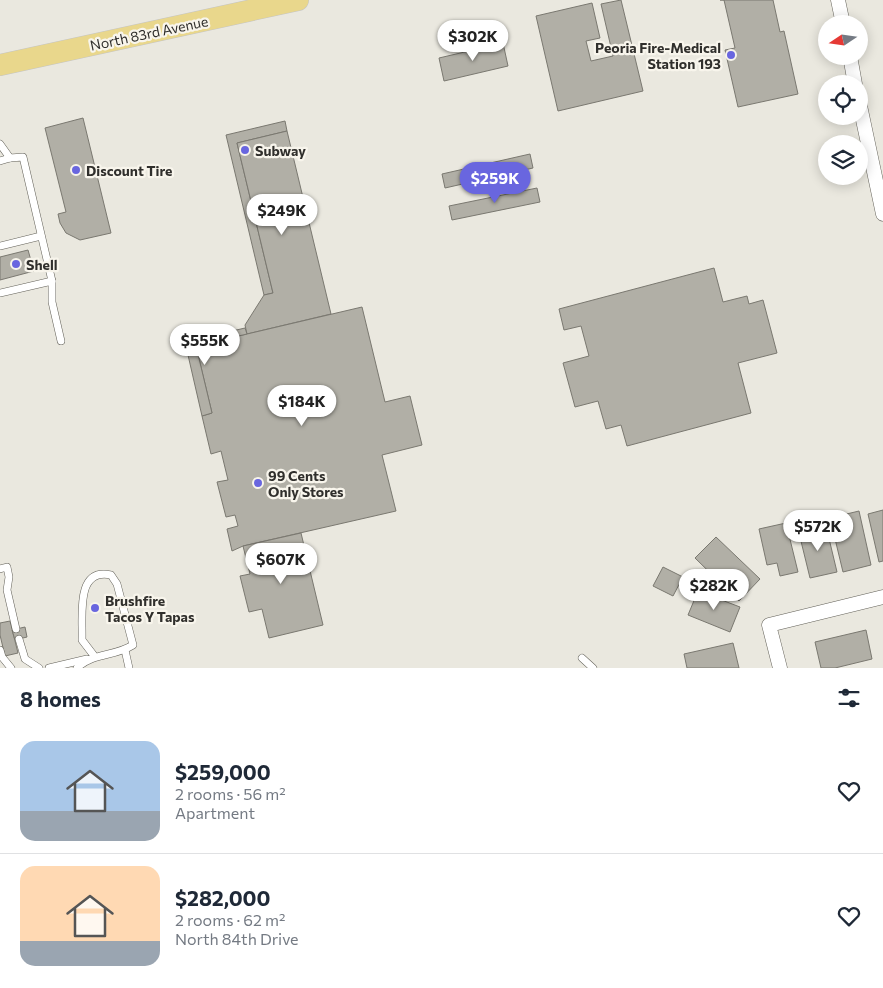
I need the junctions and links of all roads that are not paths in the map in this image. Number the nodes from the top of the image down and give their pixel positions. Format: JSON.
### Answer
{"nodes":[{"id":1,"x":298,"y":0,"type":"edge"},
{"id":2,"x":838,"y":0,"type":"edge"},
{"id":3,"x":841,"y":15,"type":"edge"},
{"id":4,"x":0,"y":65,"type":"edge"},
{"id":5,"x":864,"y":125,"type":"edge"},
{"id":6,"x":0,"y":144,"type":"edge"},
{"id":7,"x":10,"y":158,"type":"junction"},
{"id":8,"x":0,"y":161,"type":"edge"},
{"id":9,"x":883,"y":214,"type":"edge"},
{"id":10,"x":41,"y":236,"type":"junction"},
{"id":11,"x":0,"y":246,"type":"edge"},
{"id":12,"x":52,"y":282,"type":"junction"},
{"id":13,"x":0,"y":293,"type":"edge"},
{"id":14,"x":61,"y":341,"type":"dead end"},
{"id":15,"x":0,"y":568,"type":"edge"},
{"id":16,"x":883,"y":597,"type":"edge"},
{"id":17,"x":16,"y":629,"type":"dead end"},
{"id":18,"x":18,"y":639,"type":"dead end"},
{"id":19,"x":0,"y":650,"type":"edge"},
{"id":20,"x":125,"y":650,"type":"junction"},
{"id":21,"x":95,"y":657,"type":"junction"},
{"id":22,"x":582,"y":658,"type":"dead end"},
{"id":23,"x":87,"y":659,"type":"junction"},
{"id":24,"x":11,"y":668,"type":"edge"},
{"id":25,"x":38,"y":668,"type":"edge"},
{"id":26,"x":49,"y":668,"type":"edge"},
{"id":27,"x":77,"y":668,"type":"edge"},
{"id":28,"x":129,"y":668,"type":"edge"},
{"id":29,"x":593,"y":668,"type":"edge"},
{"id":30,"x":780,"y":668,"type":"edge"}],
"edges":[{"from":1,"to":4,"type":"main road","name":"North 83rd Avenue"},
{"from":2,"to":3,"type":"street"},
{"from":5,"to":9,"type":"street"},
{"from":6,"to":7,"type":"lane"},
{"from":7,"to":8,"type":"lane"},
{"from":7,"to":10,"type":"lane"},
{"from":10,"to":11,"type":"lane"},
{"from":10,"to":12,"type":"lane"},
{"from":12,"to":13,"type":"lane"},
{"from":12,"to":14,"type":"lane"},
{"from":15,"to":17,"type":"lane"},
{"from":16,"to":30,"type":"street"},
{"from":18,"to":25,"type":"lane"},
{"from":19,"to":24,"type":"lane"},
{"from":20,"to":21,"type":"lane"},
{"from":20,"to":21,"type":"lane"},
{"from":20,"to":28,"type":"lane"},
{"from":21,"to":23,"type":"lane"},
{"from":22,"to":29,"type":"lane"},
{"from":23,"to":26,"type":"lane"},
{"from":23,"to":27,"type":"lane"}]}
